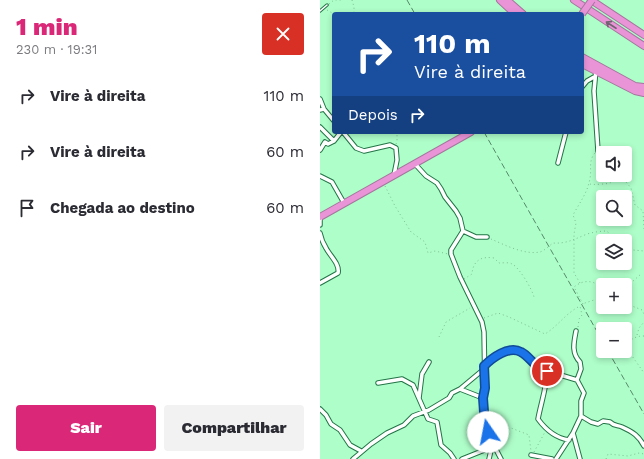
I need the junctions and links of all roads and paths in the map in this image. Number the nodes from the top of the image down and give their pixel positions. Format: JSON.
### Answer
{"nodes":[{"id":1,"x":342,"y":0,"type":"edge"},
{"id":2,"x":352,"y":0,"type":"edge"},
{"id":3,"x":500,"y":0,"type":"edge"},
{"id":4,"x":507,"y":0,"type":"edge"},
{"id":5,"x":574,"y":0,"type":"edge"},
{"id":6,"x":592,"y":0,"type":"edge"},
{"id":7,"x":327,"y":5,"type":"junction"},
{"id":8,"x":320,"y":11,"type":"edge"},
{"id":9,"x":354,"y":12,"type":"edge"},
{"id":10,"x":513,"y":12,"type":"edge"},
{"id":11,"x":521,"y":12,"type":"edge"},
{"id":12,"x":583,"y":12,"type":"edge"},
{"id":13,"x":332,"y":13,"type":"edge"},
{"id":14,"x":644,"y":35,"type":"edge"},
{"id":15,"x":644,"y":46,"type":"edge"},
{"id":16,"x":584,"y":58,"type":"edge"},
{"id":17,"x":584,"y":65,"type":"edge"},
{"id":18,"x":596,"y":70,"type":"junction"},
{"id":19,"x":594,"y":77,"type":"junction"},
{"id":20,"x":584,"y":85,"type":"edge"},
{"id":21,"x":644,"y":87,"type":"edge"},
{"id":22,"x":644,"y":93,"type":"edge"},
{"id":23,"x":320,"y":99,"type":"edge"},
{"id":24,"x":322,"y":109,"type":"edge"},
{"id":25,"x":332,"y":119,"type":"edge"},
{"id":26,"x":320,"y":127,"type":"edge"},
{"id":27,"x":340,"y":134,"type":"edge"},
{"id":28,"x":344,"y":134,"type":"edge"},
{"id":29,"x":398,"y":134,"type":"edge"},
{"id":30,"x":468,"y":134,"type":"edge"},
{"id":31,"x":565,"y":134,"type":"edge"},
{"id":32,"x":334,"y":141,"type":"junction"},
{"id":33,"x":598,"y":146,"type":"edge"},
{"id":34,"x":396,"y":148,"type":"junction"},
{"id":35,"x":320,"y":150,"type":"edge"},
{"id":36,"x":596,"y":153,"type":"edge"},
{"id":37,"x":558,"y":163,"type":"dead end"},
{"id":38,"x":415,"y":164,"type":"junction"},
{"id":39,"x":320,"y":176,"type":"edge"},
{"id":40,"x":394,"y":176,"type":"junction"},
{"id":41,"x":383,"y":182,"type":"junction"},
{"id":42,"x":589,"y":184,"type":"junction"},
{"id":43,"x":344,"y":203,"type":"junction"},
{"id":44,"x":644,"y":211,"type":"edge"},
{"id":45,"x":320,"y":217,"type":"edge"},
{"id":46,"x":320,"y":225,"type":"edge"},
{"id":47,"x":644,"y":229,"type":"edge"},
{"id":48,"x":462,"y":231,"type":"junction"},
{"id":49,"x":320,"y":233,"type":"edge"},
{"id":50,"x":609,"y":234,"type":"edge"},
{"id":51,"x":487,"y":237,"type":"joint"},
{"id":52,"x":574,"y":240,"type":"junction"},
{"id":53,"x":632,"y":249,"type":"edge"},
{"id":54,"x":644,"y":251,"type":"edge"},
{"id":55,"x":451,"y":253,"type":"junction"},
{"id":56,"x":641,"y":274,"type":"dead end"},
{"id":57,"x":462,"y":280,"type":"junction"},
{"id":58,"x":632,"y":282,"type":"edge"},
{"id":59,"x":320,"y":283,"type":"edge"},
{"id":60,"x":580,"y":283,"type":"junction"},
{"id":61,"x":596,"y":284,"type":"edge"},
{"id":62,"x":534,"y":296,"type":"dead end"},
{"id":63,"x":596,"y":299,"type":"edge"},
{"id":64,"x":583,"y":304,"type":"junction"},
{"id":65,"x":474,"y":306,"type":"junction"},
{"id":66,"x":580,"y":306,"type":"junction"},
{"id":67,"x":632,"y":306,"type":"edge"},
{"id":68,"x":644,"y":314,"type":"edge"},
{"id":69,"x":480,"y":319,"type":"junction"},
{"id":70,"x":644,"y":322,"type":"edge"},
{"id":71,"x":576,"y":331,"type":"joint"},
{"id":72,"x":637,"y":336,"type":"junction"},
{"id":73,"x":644,"y":336,"type":"edge"},
{"id":74,"x":439,"y":337,"type":"dead end"},
{"id":75,"x":430,"y":362,"type":"dead end"},
{"id":76,"x":484,"y":367,"type":"junction"},
{"id":77,"x":547,"y":371,"type":"junction"},
{"id":78,"x":644,"y":372,"type":"edge"},
{"id":79,"x":577,"y":380,"type":"junction"},
{"id":80,"x":378,"y":383,"type":"dead end"},
{"id":81,"x":460,"y":389,"type":"junction"},
{"id":82,"x":483,"y":398,"type":"junction"},
{"id":83,"x":419,"y":399,"type":"junction"},
{"id":84,"x":320,"y":409,"type":"edge"},
{"id":85,"x":424,"y":412,"type":"junction"},
{"id":86,"x":580,"y":416,"type":"junction"},
{"id":87,"x":546,"y":430,"type":"junction"},
{"id":88,"x":488,"y":432,"type":"junction"},
{"id":89,"x":573,"y":433,"type":"junction"},
{"id":90,"x":569,"y":440,"type":"junction"},
{"id":91,"x":492,"y":445,"type":"junction"},
{"id":92,"x":644,"y":446,"type":"edge"},
{"id":93,"x":362,"y":451,"type":"junction"},
{"id":94,"x":644,"y":454,"type":"edge"},
{"id":95,"x":531,"y":455,"type":"junction"},
{"id":96,"x":353,"y":459,"type":"edge"},
{"id":97,"x":454,"y":459,"type":"edge"},
{"id":98,"x":462,"y":459,"type":"edge"},
{"id":99,"x":489,"y":459,"type":"edge"},
{"id":100,"x":501,"y":459,"type":"edge"},
{"id":101,"x":552,"y":459,"type":"edge"},
{"id":102,"x":556,"y":459,"type":"edge"},
{"id":103,"x":580,"y":459,"type":"edge"},
{"id":104,"x":606,"y":459,"type":"edge"}],
"edges":[{"from":1,"to":7,"type":"path"},
{"from":2,"to":9,"type":"path"},
{"from":3,"to":10,"type":"highway"},
{"from":4,"to":11,"type":"highway"},
{"from":15,"to":5,"type":"highway","one_way":true},
{"from":6,"to":12,"type":"highway","bridge":true},
{"from":6,"to":14,"type":"highway"},
{"from":7,"to":8,"type":"lane"},
{"from":7,"to":13,"type":"path"},
{"from":16,"to":21,"type":"highway"},
{"from":17,"to":18,"type":"highway"},
{"from":18,"to":19,"type":"street"},
{"from":18,"to":22,"type":"highway"},
{"from":19,"to":20,"type":"street"},
{"from":19,"to":33,"type":"street"},
{"from":23,"to":24,"type":"street"},
{"from":24,"to":25,"type":"street"},
{"from":26,"to":32,"type":"street"},
{"from":27,"to":32,"type":"street"},
{"from":28,"to":34,"type":"street"},
{"from":29,"to":34,"type":"path"},
{"from":30,"to":38,"type":"highway"},
{"from":31,"to":37,"type":"street"},
{"from":32,"to":35,"type":"street"},
{"from":34,"to":40,"type":"street"},
{"from":36,"to":42,"type":"path"},
{"from":38,"to":40,"type":"highway"},
{"from":38,"to":48,"type":"street"},
{"from":39,"to":43,"type":"street"},
{"from":40,"to":41,"type":"highway"},
{"from":41,"to":43,"type":"highway"},
{"from":41,"to":55,"type":"path"},
{"from":42,"to":44,"type":"path"},
{"from":42,"to":52,"type":"path"},
{"from":43,"to":45,"type":"highway"},
{"from":44,"to":47,"type":"path"},
{"from":45,"to":46,"type":"street"},
{"from":48,"to":51,"type":"street"},
{"from":48,"to":55,"type":"street"},
{"from":49,"to":59,"type":"street"},
{"from":50,"to":52,"type":"path"},
{"from":51,"to":52,"type":"path"},
{"from":52,"to":60,"type":"path"},
{"from":53,"to":54,"type":"path"},
{"from":55,"to":57,"type":"street"},
{"from":56,"to":58,"type":"path"},
{"from":57,"to":62,"type":"path"},
{"from":57,"to":65,"type":"street"},
{"from":60,"to":61,"type":"path"},
{"from":60,"to":64,"type":"path"},
{"from":63,"to":64,"type":"path"},
{"from":64,"to":66,"type":"path"},
{"from":65,"to":69,"type":"street"},
{"from":65,"to":74,"type":"path"},
{"from":66,"to":69,"type":"path"},
{"from":66,"to":71,"type":"path"},
{"from":67,"to":68,"type":"path"},
{"from":69,"to":76,"type":"street"},
{"from":70,"to":72,"type":"path"},
{"from":71,"to":79,"type":"street"},
{"from":72,"to":73,"type":"path"},
{"from":72,"to":78,"type":"path"},
{"from":75,"to":83,"type":"street"},
{"from":76,"to":77,"type":"street"},
{"from":76,"to":81,"type":"street"},
{"from":76,"to":82,"type":"street"},
{"from":77,"to":79,"type":"street"},
{"from":77,"to":87,"type":"street"},
{"from":79,"to":86,"type":"street"},
{"from":80,"to":83,"type":"street"},
{"from":81,"to":82,"type":"street"},
{"from":81,"to":85,"type":"street"},
{"from":82,"to":88,"type":"street"},
{"from":83,"to":85,"type":"street"},
{"from":84,"to":93,"type":"street"},
{"from":85,"to":93,"type":"street"},
{"from":85,"to":97,"type":"street"},
{"from":86,"to":89,"type":"street"},
{"from":86,"to":92,"type":"street"},
{"from":87,"to":90,"type":"street"},
{"from":87,"to":95,"type":"path"},
{"from":88,"to":91,"type":"street"},
{"from":88,"to":95,"type":"path"},
{"from":89,"to":90,"type":"street"},
{"from":89,"to":103,"type":"street"},
{"from":90,"to":102,"type":"street"},
{"from":91,"to":98,"type":"street"},
{"from":91,"to":99,"type":"street"},
{"from":91,"to":100,"type":"street"},
{"from":93,"to":96,"type":"street"},
{"from":94,"to":104,"type":"path"},
{"from":95,"to":101,"type":"street"}]}
